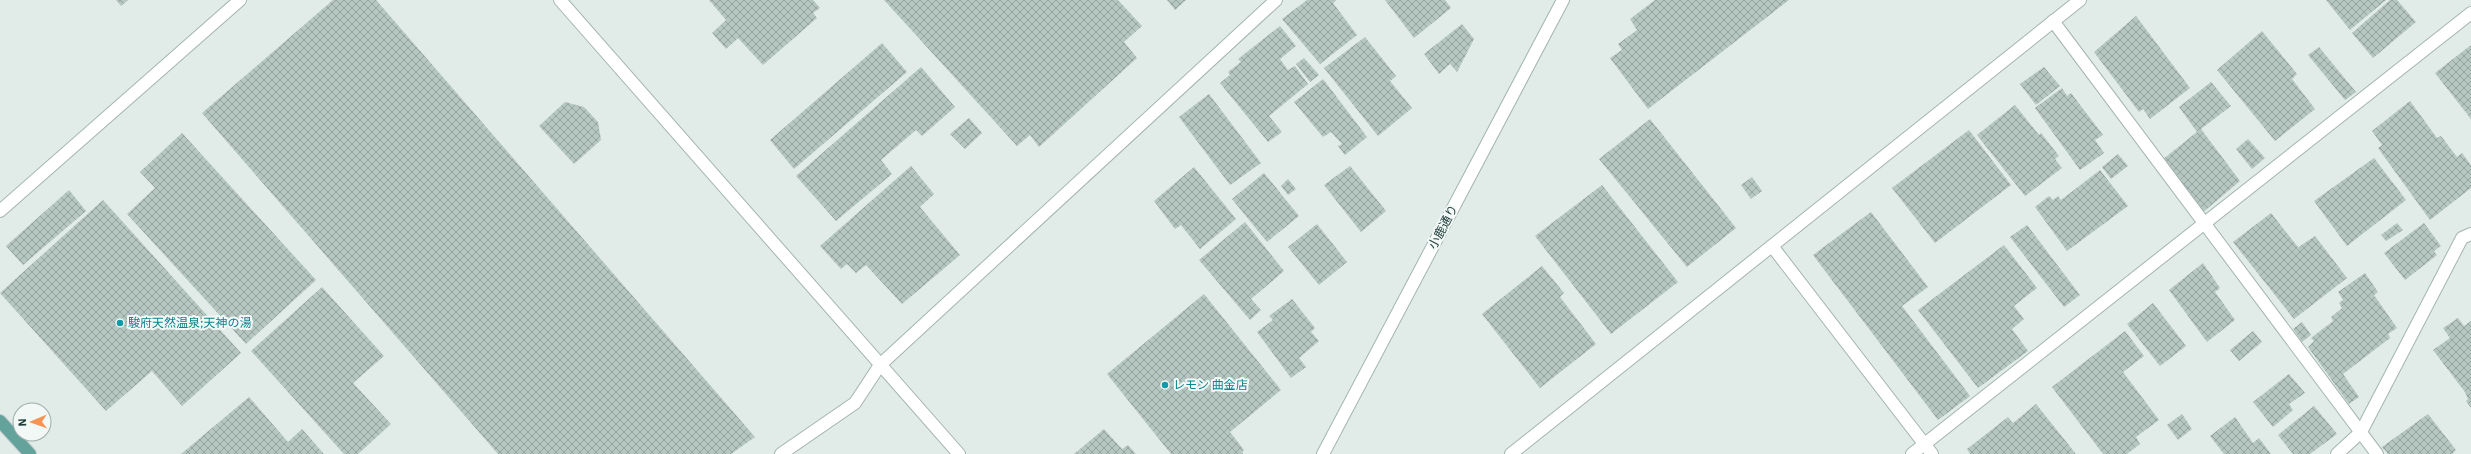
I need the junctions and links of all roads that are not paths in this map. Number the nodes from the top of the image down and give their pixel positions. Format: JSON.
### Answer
{"nodes":[{"id":1,"x":240,"y":0,"type":"edge"},
{"id":2,"x":560,"y":0,"type":"edge"},
{"id":3,"x":1276,"y":0,"type":"edge"},
{"id":4,"x":1563,"y":0,"type":"edge"},
{"id":5,"x":2080,"y":0,"type":"edge"},
{"id":6,"x":2471,"y":13,"type":"edge"},
{"id":7,"x":2053,"y":22,"type":"junction"},
{"id":8,"x":0,"y":211,"type":"edge"},
{"id":9,"x":2204,"y":223,"type":"junction"},
{"id":10,"x":2471,"y":234,"type":"edge"},
{"id":11,"x":1772,"y":246,"type":"junction"},
{"id":12,"x":880,"y":365,"type":"junction"},
{"id":13,"x":0,"y":421,"type":"edge"},
{"id":14,"x":2361,"y":432,"type":"junction"},
{"id":15,"x":1925,"y":444,"type":"junction"},
{"id":16,"x":30,"y":454,"type":"edge"},
{"id":17,"x":782,"y":454,"type":"edge"},
{"id":18,"x":959,"y":454,"type":"edge"},
{"id":19,"x":1323,"y":454,"type":"edge"},
{"id":20,"x":1511,"y":454,"type":"edge"},
{"id":21,"x":1912,"y":454,"type":"edge"},
{"id":22,"x":1932,"y":454,"type":"edge"},
{"id":23,"x":2337,"y":454,"type":"edge"},
{"id":24,"x":2377,"y":454,"type":"edge"}],
"edges":[{"from":1,"to":8,"type":"street"},
{"from":2,"to":12,"type":"street"},
{"from":3,"to":12,"type":"street"},
{"from":4,"to":19,"type":"street","name":"小鹿通り"},
{"from":5,"to":7,"type":"street"},
{"from":6,"to":9,"type":"street"},
{"from":7,"to":9,"type":"street"},
{"from":7,"to":11,"type":"street"},
{"from":9,"to":14,"type":"street"},
{"from":9,"to":15,"type":"street"},
{"from":10,"to":14,"type":"street"},
{"from":11,"to":15,"type":"street"},
{"from":11,"to":20,"type":"street"},
{"from":12,"to":17,"type":"street"},
{"from":12,"to":18,"type":"street"},
{"from":13,"to":16,"type":"main road"},
{"from":14,"to":23,"type":"street"},
{"from":14,"to":24,"type":"street"},
{"from":15,"to":21,"type":"street"},
{"from":15,"to":22,"type":"street"}]}
